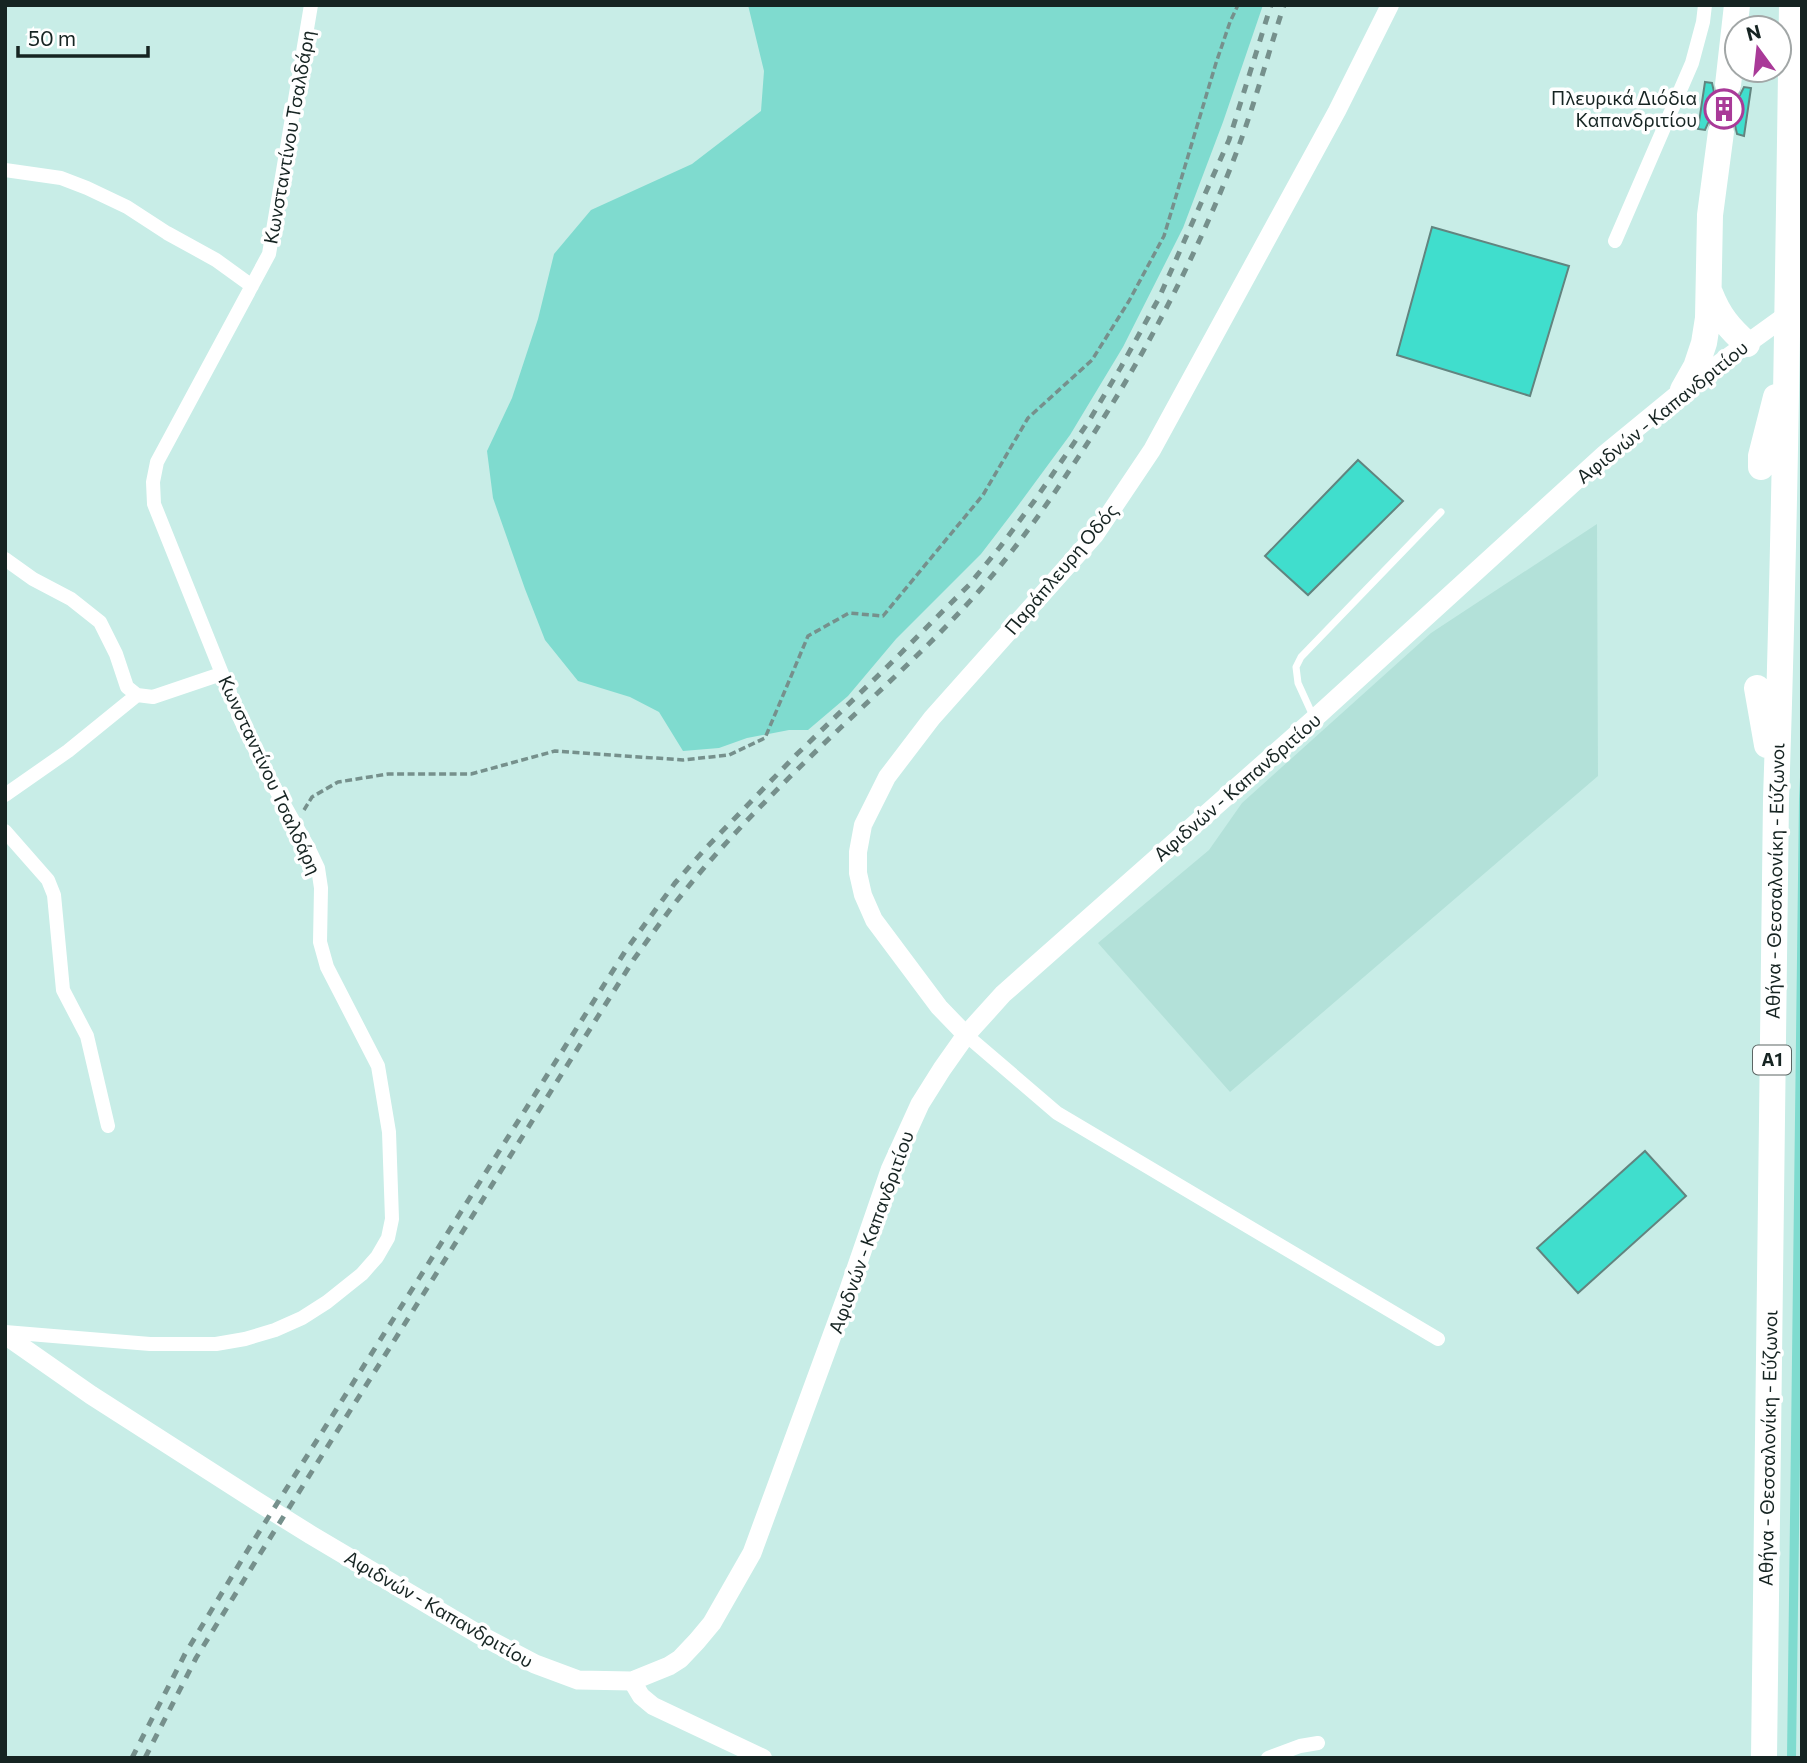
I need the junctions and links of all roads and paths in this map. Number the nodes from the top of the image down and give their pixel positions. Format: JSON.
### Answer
{"nodes":[{"id":1,"x":311,"y":5,"type":"edge"},
{"id":2,"x":1238,"y":5,"type":"edge"},
{"id":3,"x":1391,"y":5,"type":"edge"},
{"id":4,"x":1705,"y":5,"type":"edge"},
{"id":5,"x":1737,"y":5,"type":"edge"},
{"id":6,"x":1792,"y":5,"type":"edge"},
{"id":7,"x":1728,"y":85,"type":"tunnel mouth"},
{"id":8,"x":1721,"y":132,"type":"tunnel mouth"},
{"id":9,"x":5,"y":170,"type":"edge"},
{"id":10,"x":1615,"y":241,"type":"dead end"},
{"id":11,"x":252,"y":286,"type":"junction"},
{"id":12,"x":1709,"y":291,"type":"junction"},
{"id":13,"x":1802,"y":304,"type":"edge"},
{"id":14,"x":1747,"y":344,"type":"junction"},
{"id":15,"x":1787,"y":362,"type":"junction"},
{"id":16,"x":1683,"y":390,"type":"junction"},
{"id":17,"x":1760,"y":467,"type":"dead end"},
{"id":18,"x":1441,"y":512,"type":"dead end"},
{"id":19,"x":5,"y":559,"type":"edge"},
{"id":20,"x":221,"y":674,"type":"junction"},
{"id":21,"x":1757,"y":688,"type":"dead end"},
{"id":22,"x":137,"y":695,"type":"junction"},
{"id":23,"x":1314,"y":719,"type":"junction"},
{"id":24,"x":5,"y":794,"type":"edge"},
{"id":25,"x":1776,"y":799,"type":"junction"},
{"id":26,"x":296,"y":825,"type":"junction"},
{"id":27,"x":5,"y":831,"type":"edge"},
{"id":28,"x":966,"y":1035,"type":"junction"},
{"id":29,"x":108,"y":1126,"type":"dead end"},
{"id":30,"x":5,"y":1333,"type":"edge"},
{"id":31,"x":1438,"y":1339,"type":"dead end"},
{"id":32,"x":632,"y":1681,"type":"junction"},
{"id":33,"x":1318,"y":1742,"type":"dead end"},
{"id":34,"x":763,"y":1758,"type":"edge"},
{"id":35,"x":1268,"y":1758,"type":"edge"},
{"id":36,"x":1763,"y":1758,"type":"edge"}],
"edges":[{"from":1,"to":11,"type":"street","name":"Κωνσταντίνου Τσαλδάρη"},
{"from":2,"to":26,"type":"path"},
{"from":3,"to":28,"type":"street","name":"Παράπλευρη Οδός"},
{"from":4,"to":10,"type":"street"},
{"from":5,"to":7,"type":"highway"},
{"from":6,"to":15,"type":"highway","name":"Αθήνα - Θεσσαλονίκη - Εύζωνοι","number":"Α1"},
{"from":8,"to":12,"type":"highway"},
{"from":9,"to":11,"type":"street"},
{"from":11,"to":20,"type":"street","name":"Κωνσταντίνου Τσαλδάρη"},
{"from":12,"to":14,"type":"highway"},
{"from":12,"to":16,"type":"highway"},
{"from":13,"to":14,"type":"main road","name":"Αφιδνών - Καπανδριτίου"},
{"from":14,"to":16,"type":"main road","name":"Αφιδνών - Καπανδριτίου"},
{"from":15,"to":17,"type":"highway"},
{"from":15,"to":25,"type":"highway","name":"Αθήνα - Θεσσαλονίκη - Εύζωνοι","number":"Α1"},
{"from":16,"to":23,"type":"main road","name":"Αφιδνών - Καπανδριτίου"},
{"from":18,"to":23,"type":"lane"},
{"from":19,"to":22,"type":"street"},
{"from":20,"to":22,"type":"street"},
{"from":20,"to":26,"type":"street","name":"Κωνσταντίνου Τσαλδάρη"},
{"from":21,"to":25,"type":"highway"},
{"from":22,"to":24,"type":"street"},
{"from":23,"to":28,"type":"main road","name":"Αφιδνών - Καπανδριτίου"},
{"from":25,"to":36,"type":"highway","name":"Αθήνα - Θεσσαλονίκη - Εύζωνοι","number":"Α1"},
{"from":26,"to":30,"type":"street","name":"Κωνσταντίνου Τσαλδάρη"},
{"from":27,"to":29,"type":"street"},
{"from":28,"to":31,"type":"street"},
{"from":28,"to":32,"type":"main road","name":"Αφιδνών - Καπανδριτίου"},
{"from":30,"to":32,"type":"main road","name":"Αφιδνών - Καπανδριτίου"},
{"from":32,"to":34,"type":"street"},
{"from":33,"to":35,"type":"street"}]}
